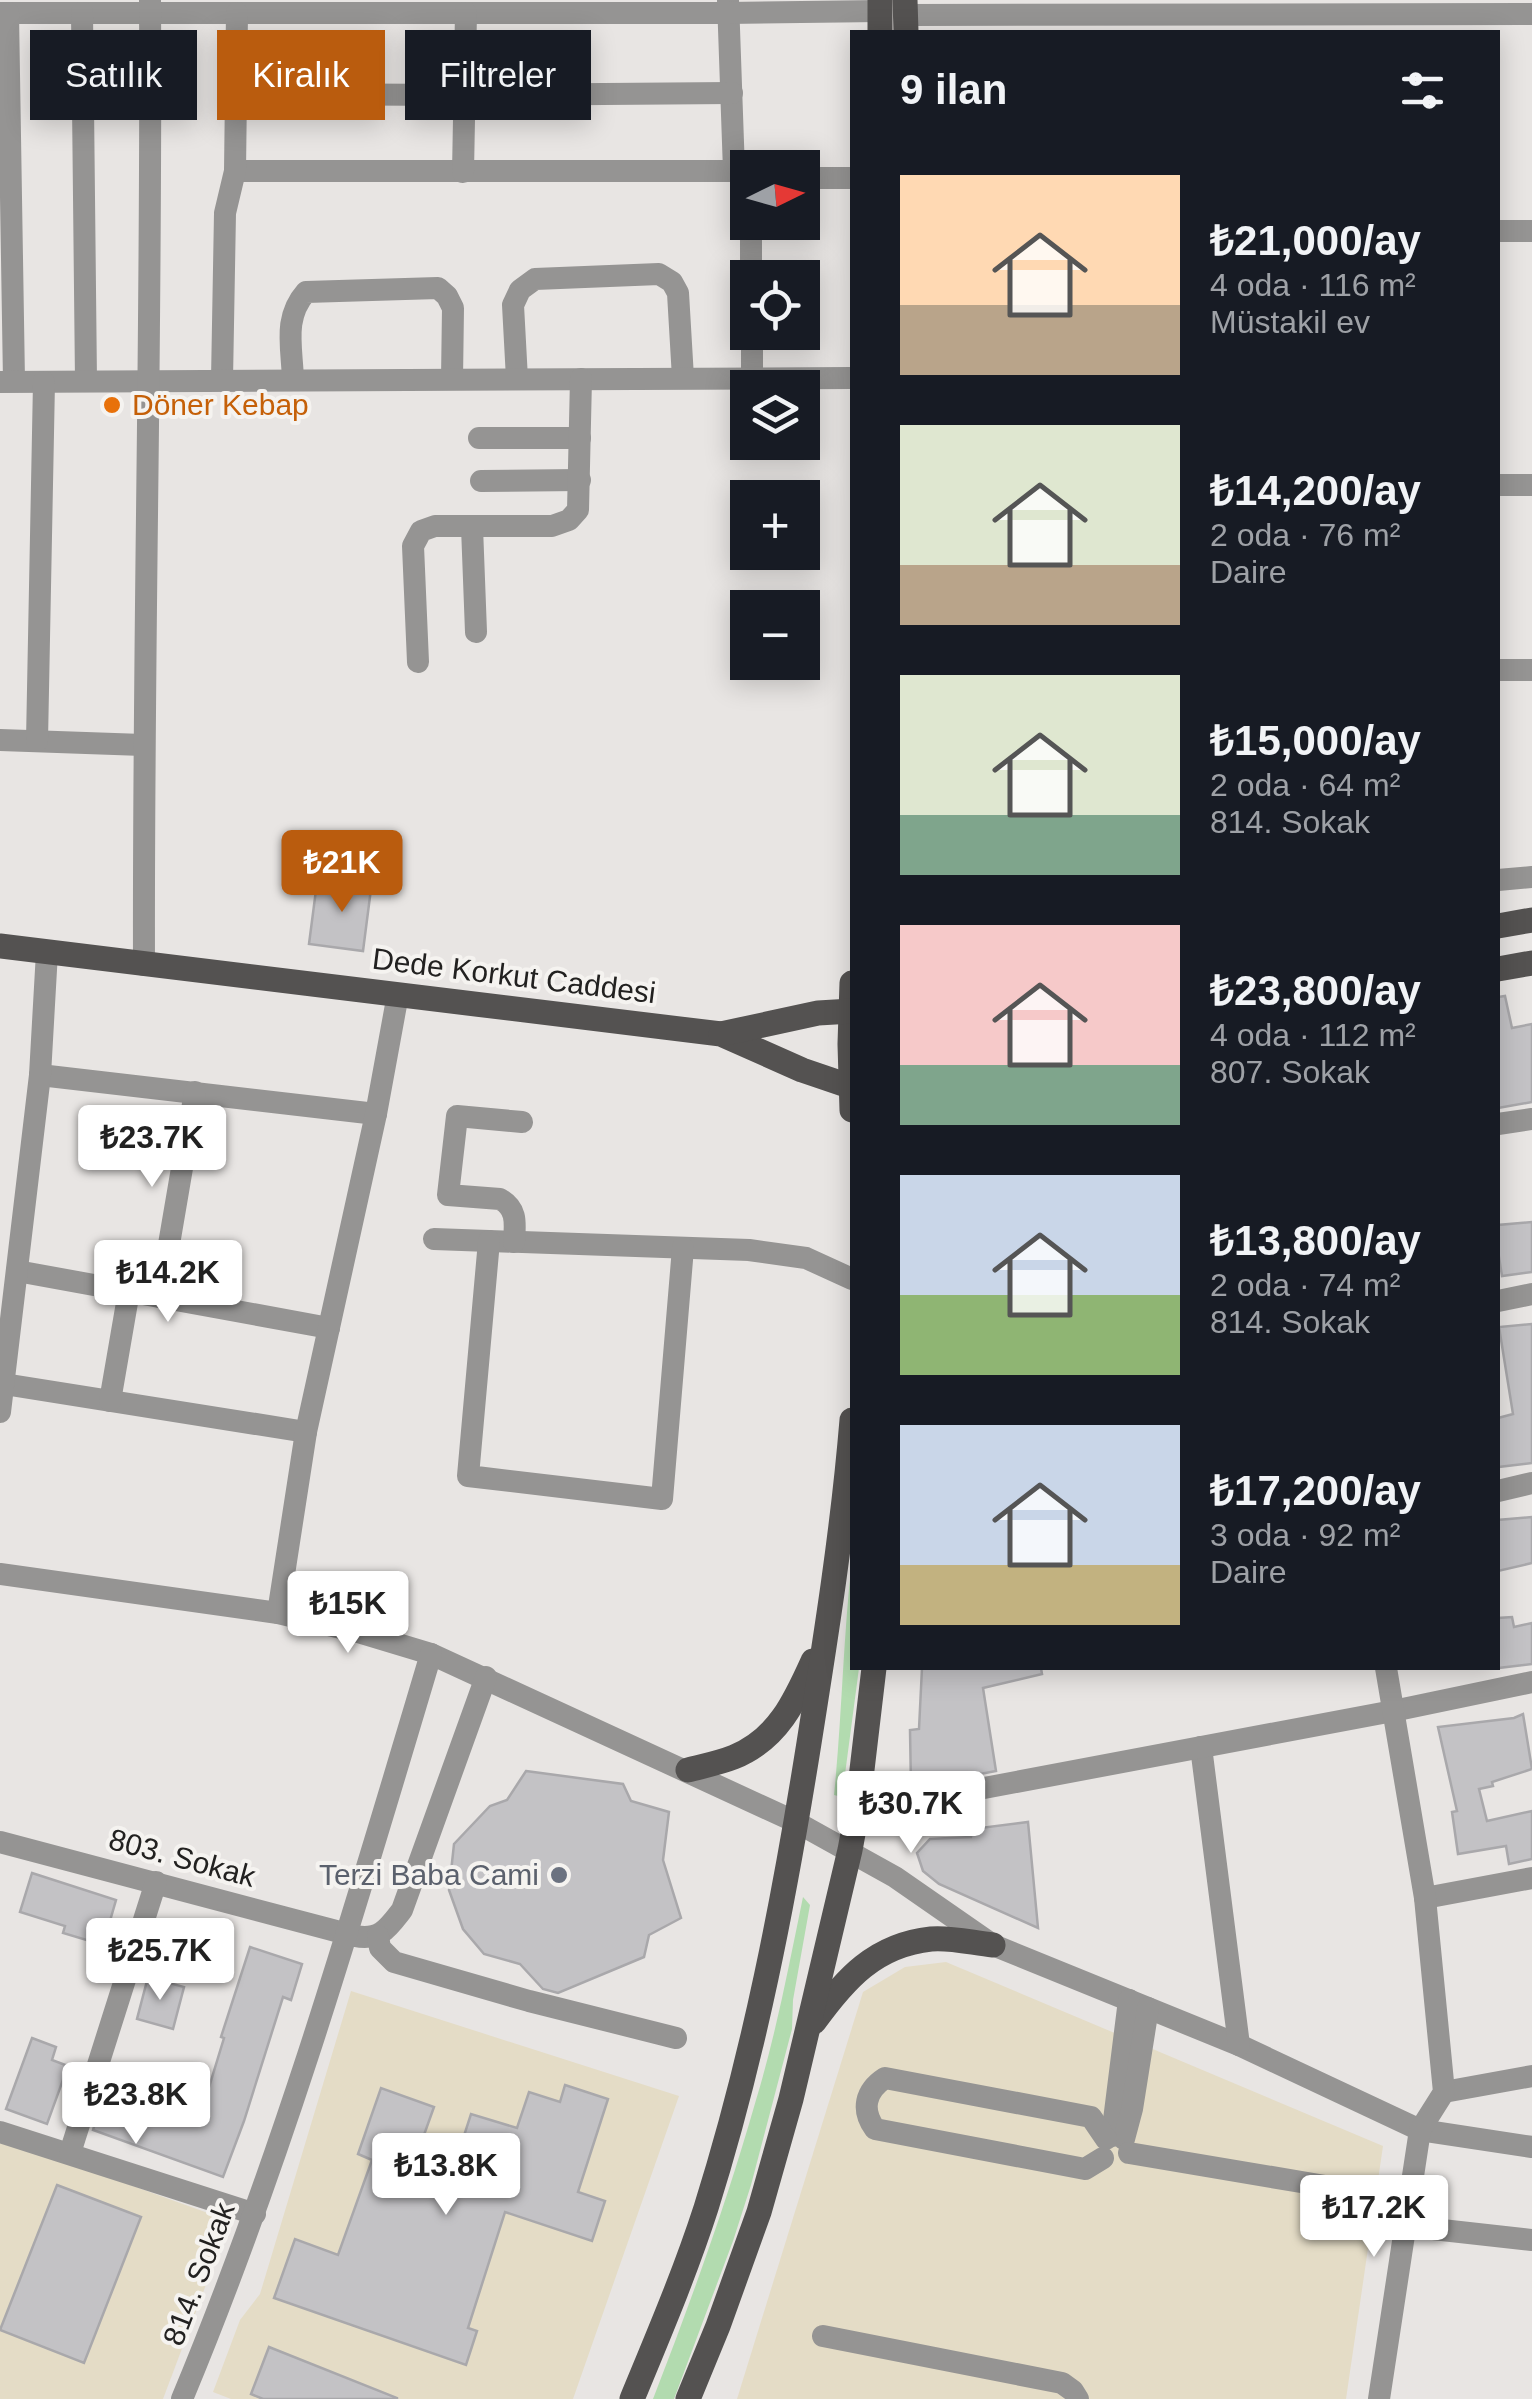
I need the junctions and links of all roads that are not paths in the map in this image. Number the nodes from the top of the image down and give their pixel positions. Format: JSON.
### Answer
{"nodes":[{"id":1,"x":150,"y":6,"type":"edge"},
{"id":2,"x":204,"y":6,"type":"edge"},
{"id":3,"x":290,"y":6,"type":"edge"},
{"id":4,"x":527,"y":7,"type":"edge"},
{"id":5,"x":728,"y":7,"type":"edge"},
{"id":6,"x":4,"y":13,"type":"edge"},
{"id":7,"x":82,"y":13,"type":"junction"},
{"id":8,"x":237,"y":13,"type":"junction"},
{"id":9,"x":466,"y":13,"type":"junction"},
{"id":10,"x":1532,"y":14,"type":"edge"},
{"id":11,"x":893,"y":15,"type":"edge"},
{"id":12,"x":1134,"y":16,"type":"edge"},
{"id":13,"x":237,"y":30,"type":"edge"},
{"id":14,"x":466,"y":30,"type":"edge"},
{"id":15,"x":732,"y":93,"type":"junction"},
{"id":16,"x":591,"y":94,"type":"edge"},
{"id":17,"x":236,"y":120,"type":"edge"},
{"id":18,"x":464,"y":120,"type":"edge"},
{"id":19,"x":5,"y":141,"type":"edge"},
{"id":20,"x":738,"y":150,"type":"edge"},
{"id":21,"x":235,"y":171,"type":"junction"},
{"id":22,"x":463,"y":172,"type":"junction"},
{"id":23,"x":730,"y":175,"type":"edge"},
{"id":24,"x":820,"y":178,"type":"edge"},
{"id":25,"x":850,"y":178,"type":"edge"},
{"id":26,"x":1500,"y":231,"type":"edge"},
{"id":27,"x":1532,"y":231,"type":"edge"},
{"id":28,"x":6,"y":235,"type":"edge"},
{"id":29,"x":682,"y":378,"type":"junction"},
{"id":30,"x":730,"y":378,"type":"edge"},
{"id":31,"x":820,"y":378,"type":"edge"},
{"id":32,"x":850,"y":378,"type":"edge"},
{"id":33,"x":452,"y":379,"type":"junction"},
{"id":34,"x":516,"y":379,"type":"junction"},
{"id":35,"x":581,"y":379,"type":"junction"},
{"id":36,"x":150,"y":380,"type":"junction"},
{"id":37,"x":222,"y":380,"type":"junction"},
{"id":38,"x":293,"y":380,"type":"junction"},
{"id":39,"x":86,"y":381,"type":"junction"},
{"id":40,"x":7,"y":382,"type":"edge"},
{"id":41,"x":44,"y":382,"type":"junction"},
{"id":42,"x":478,"y":438,"type":"dead end"},
{"id":43,"x":580,"y":438,"type":"junction"},
{"id":44,"x":580,"y":480,"type":"junction"},
{"id":45,"x":481,"y":481,"type":"dead end"},
{"id":46,"x":1500,"y":485,"type":"edge"},
{"id":47,"x":1532,"y":485,"type":"edge"},
{"id":48,"x":472,"y":527,"type":"junction"},
{"id":49,"x":476,"y":632,"type":"dead end"},
{"id":50,"x":418,"y":662,"type":"dead end"},
{"id":51,"x":1500,"y":670,"type":"edge"},
{"id":52,"x":1532,"y":670,"type":"edge"},
{"id":53,"x":0,"y":740,"type":"edge"},
{"id":54,"x":37,"y":741,"type":"junction"},
{"id":55,"x":144,"y":745,"type":"junction"},
{"id":56,"x":1532,"y":877,"type":"edge"},
{"id":57,"x":1500,"y":880,"type":"edge"},
{"id":58,"x":1532,"y":920,"type":"edge"},
{"id":59,"x":1500,"y":926,"type":"edge"},
{"id":60,"x":0,"y":946,"type":"edge"},
{"id":61,"x":46,"y":952,"type":"junction"},
{"id":62,"x":1532,"y":963,"type":"edge"},
{"id":63,"x":144,"y":965,"type":"junction"},
{"id":64,"x":1500,"y":969,"type":"edge"},
{"id":65,"x":398,"y":994,"type":"junction"},
{"id":66,"x":850,"y":1011,"type":"edge"},
{"id":67,"x":722,"y":1034,"type":"junction"},
{"id":68,"x":40,"y":1074,"type":"junction"},
{"id":69,"x":195,"y":1092,"type":"junction"},
{"id":70,"x":850,"y":1094,"type":"edge"},
{"id":71,"x":376,"y":1114,"type":"junction"},
{"id":72,"x":1532,"y":1119,"type":"edge"},
{"id":73,"x":522,"y":1122,"type":"dead end"},
{"id":74,"x":1500,"y":1124,"type":"edge"},
{"id":75,"x":434,"y":1238,"type":"dead end"},
{"id":76,"x":489,"y":1240,"type":"junction"},
{"id":77,"x":514,"y":1242,"type":"junction"},
{"id":78,"x":682,"y":1248,"type":"junction"},
{"id":79,"x":17,"y":1271,"type":"junction"},
{"id":80,"x":850,"y":1278,"type":"edge"},
{"id":81,"x":130,"y":1291,"type":"junction"},
{"id":82,"x":1532,"y":1294,"type":"edge"},
{"id":83,"x":160,"y":1297,"type":"junction"},
{"id":84,"x":1500,"y":1301,"type":"edge"},
{"id":85,"x":329,"y":1328,"type":"junction"},
{"id":86,"x":4,"y":1384,"type":"junction"},
{"id":87,"x":110,"y":1401,"type":"junction"},
{"id":88,"x":0,"y":1412,"type":"edge"},
{"id":89,"x":306,"y":1432,"type":"junction"},
{"id":90,"x":850,"y":1442,"type":"edge"},
{"id":91,"x":1532,"y":1483,"type":"edge"},
{"id":92,"x":1500,"y":1491,"type":"edge"},
{"id":93,"x":0,"y":1574,"type":"edge"},
{"id":94,"x":278,"y":1613,"type":"junction"},
{"id":95,"x":828,"y":1629,"type":"junction"},
{"id":96,"x":431,"y":1654,"type":"junction"},
{"id":97,"x":874,"y":1670,"type":"edge"},
{"id":98,"x":1386,"y":1670,"type":"edge"},
{"id":99,"x":486,"y":1678,"type":"junction"},
{"id":100,"x":1532,"y":1682,"type":"edge"},
{"id":101,"x":1393,"y":1711,"type":"junction"},
{"id":102,"x":1201,"y":1747,"type":"junction"},
{"id":103,"x":688,"y":1770,"type":"junction"},
{"id":104,"x":858,"y":1812,"type":"junction"},
{"id":105,"x":796,"y":1822,"type":"junction"},
{"id":106,"x":0,"y":1842,"type":"edge"},
{"id":107,"x":850,"y":1850,"type":"junction"},
{"id":108,"x":1532,"y":1878,"type":"edge"},
{"id":109,"x":156,"y":1882,"type":"junction"},
{"id":110,"x":1425,"y":1898,"type":"junction"},
{"id":111,"x":348,"y":1932,"type":"junction"},
{"id":112,"x":378,"y":1936,"type":"junction"},
{"id":113,"x":993,"y":1944,"type":"junction"},
{"id":114,"x":1138,"y":2004,"type":"junction"},
{"id":115,"x":805,"y":2034,"type":"junction"},
{"id":116,"x":676,"y":2038,"type":"dead end"},
{"id":117,"x":1239,"y":2045,"type":"junction"},
{"id":118,"x":1532,"y":2076,"type":"edge"},
{"id":119,"x":1444,"y":2092,"type":"junction"},
{"id":120,"x":1420,"y":2130,"type":"junction"},
{"id":121,"x":0,"y":2132,"type":"edge"},
{"id":122,"x":1115,"y":2145,"type":"junction"},
{"id":123,"x":1532,"y":2146,"type":"edge"},
{"id":124,"x":70,"y":2153,"type":"junction"},
{"id":125,"x":1331,"y":2187,"type":"dead end"},
{"id":126,"x":255,"y":2214,"type":"junction"},
{"id":127,"x":1406,"y":2226,"type":"junction"},
{"id":128,"x":1532,"y":2240,"type":"edge"},
{"id":129,"x":824,"y":2336,"type":"dead end"},
{"id":130,"x":182,"y":2399,"type":"edge"},
{"id":131,"x":632,"y":2399,"type":"edge"},
{"id":132,"x":688,"y":2399,"type":"edge"},
{"id":133,"x":1078,"y":2399,"type":"edge"},
{"id":134,"x":1379,"y":2399,"type":"edge"}],
"edges":[{"from":1,"to":2,"type":"street"},
{"from":1,"to":7,"type":"street"},
{"from":1,"to":36,"type":"street"},
{"from":2,"to":8,"type":"street"},
{"from":3,"to":8,"type":"street"},
{"from":3,"to":9,"type":"street"},
{"from":4,"to":5,"type":"street"},
{"from":4,"to":9,"type":"street"},
{"from":5,"to":11,"type":"street"},
{"from":5,"to":15,"type":"street"},
{"from":6,"to":7,"type":"street"},
{"from":6,"to":19,"type":"street"},
{"from":7,"to":39,"type":"street"},
{"from":8,"to":13,"type":"street"},
{"from":9,"to":14,"type":"street"},
{"from":10,"to":12,"type":"street"},
{"from":11,"to":12,"type":"street"},
{"from":15,"to":16,"type":"street"},
{"from":15,"to":20,"type":"street"},
{"from":17,"to":21,"type":"street"},
{"from":18,"to":22,"type":"street"},
{"from":19,"to":28,"type":"street"},
{"from":21,"to":22,"type":"street"},
{"from":21,"to":37,"type":"street"},
{"from":22,"to":23,"type":"street"},
{"from":24,"to":25,"type":"street"},
{"from":26,"to":27,"type":"street"},
{"from":28,"to":40,"type":"street"},
{"from":29,"to":30,"type":"street"},
{"from":29,"to":34,"type":"street"},
{"from":29,"to":35,"type":"street"},
{"from":31,"to":32,"type":"street"},
{"from":33,"to":34,"type":"street"},
{"from":33,"to":38,"type":"street"},
{"from":33,"to":38,"type":"street"},
{"from":34,"to":35,"type":"street"},
{"from":35,"to":43,"type":"street"},
{"from":36,"to":37,"type":"street"},
{"from":36,"to":39,"type":"street"},
{"from":36,"to":55,"type":"street"},
{"from":37,"to":38,"type":"street"},
{"from":39,"to":41,"type":"street"},
{"from":40,"to":41,"type":"street"},
{"from":41,"to":54,"type":"street"},
{"from":42,"to":43,"type":"street"},
{"from":43,"to":44,"type":"street"},
{"from":44,"to":45,"type":"street"},
{"from":44,"to":48,"type":"street"},
{"from":46,"to":47,"type":"street"},
{"from":48,"to":49,"type":"street"},
{"from":48,"to":50,"type":"street"},
{"from":51,"to":52,"type":"street"},
{"from":53,"to":54,"type":"street"},
{"from":54,"to":55,"type":"street"},
{"from":55,"to":63,"type":"street"},
{"from":56,"to":57,"type":"street"},
{"from":58,"to":59,"type":"main road"},
{"from":60,"to":61,"type":"main road","name":"Dede Korkut Caddesi"},
{"from":61,"to":63,"type":"main road","name":"Dede Korkut Caddesi"},
{"from":61,"to":68,"type":"street"},
{"from":62,"to":64,"type":"main road"},
{"from":63,"to":65,"type":"main road","name":"Dede Korkut Caddesi"},
{"from":65,"to":67,"type":"main road","name":"Dede Korkut Caddesi"},
{"from":65,"to":71,"type":"street"},
{"from":66,"to":67,"type":"main road","name":"Dede Korkut Caddesi"},
{"from":67,"to":70,"type":"main road","name":"Dede Korkut Caddesi"},
{"from":68,"to":69,"type":"street"},
{"from":68,"to":79,"type":"street"},
{"from":69,"to":71,"type":"street"},
{"from":69,"to":83,"type":"street"},
{"from":71,"to":85,"type":"street"},
{"from":72,"to":74,"type":"street"},
{"from":73,"to":77,"type":"street"},
{"from":75,"to":76,"type":"street"},
{"from":76,"to":77,"type":"street"},
{"from":76,"to":78,"type":"street"},
{"from":77,"to":78,"type":"street"},
{"from":78,"to":80,"type":"street"},
{"from":79,"to":81,"type":"street"},
{"from":79,"to":86,"type":"street"},
{"from":81,"to":83,"type":"street"},
{"from":81,"to":87,"type":"street"},
{"from":82,"to":84,"type":"street"},
{"from":83,"to":85,"type":"street"},
{"from":85,"to":89,"type":"street"},
{"from":86,"to":87,"type":"street"},
{"from":86,"to":88,"type":"street"},
{"from":87,"to":89,"type":"street"},
{"from":89,"to":94,"type":"street"},
{"from":90,"to":95,"type":"main road"},
{"from":91,"to":92,"type":"street"},
{"from":93,"to":94,"type":"street"},
{"from":94,"to":96,"type":"street"},
{"from":95,"to":103,"type":"main road"},
{"from":95,"to":105,"type":"main road"},
{"from":96,"to":99,"type":"street"},
{"from":96,"to":111,"type":"street","name":"814. Sokak"},
{"from":97,"to":104,"type":"main road"},
{"from":98,"to":101,"type":"street"},
{"from":99,"to":103,"type":"street"},
{"from":99,"to":112,"type":"street"},
{"from":100,"to":101,"type":"street"},
{"from":101,"to":102,"type":"street"},
{"from":101,"to":110,"type":"street"},
{"from":102,"to":104,"type":"street"},
{"from":102,"to":117,"type":"street"},
{"from":103,"to":105,"type":"street"},
{"from":104,"to":107,"type":"main road"},
{"from":105,"to":107,"type":"street"},
{"from":105,"to":131,"type":"main road"},
{"from":106,"to":109,"type":"street","name":"803. Sokak"},
{"from":107,"to":113,"type":"street"},
{"from":107,"to":115,"type":"main road"},
{"from":108,"to":110,"type":"street"},
{"from":109,"to":111,"type":"street","name":"803. Sokak"},
{"from":109,"to":124,"type":"street"},
{"from":110,"to":119,"type":"street"},
{"from":111,"to":112,"type":"street","name":"803. Sokak"},
{"from":111,"to":126,"type":"street","name":"814. Sokak"},
{"from":112,"to":116,"type":"street"},
{"from":113,"to":114,"type":"street"},
{"from":113,"to":115,"type":"main road"},
{"from":114,"to":117,"type":"street"},
{"from":114,"to":122,"type":"street"},
{"from":115,"to":132,"type":"main road"},
{"from":117,"to":120,"type":"street"},
{"from":118,"to":119,"type":"street"},
{"from":119,"to":120,"type":"street"},
{"from":120,"to":123,"type":"street"},
{"from":120,"to":127,"type":"street"},
{"from":121,"to":124,"type":"street"},
{"from":122,"to":122,"type":"street"},
{"from":122,"to":125,"type":"street"},
{"from":124,"to":126,"type":"street"},
{"from":126,"to":130,"type":"street","name":"814. Sokak"},
{"from":127,"to":128,"type":"street"},
{"from":127,"to":134,"type":"street"},
{"from":129,"to":133,"type":"street"}]}
